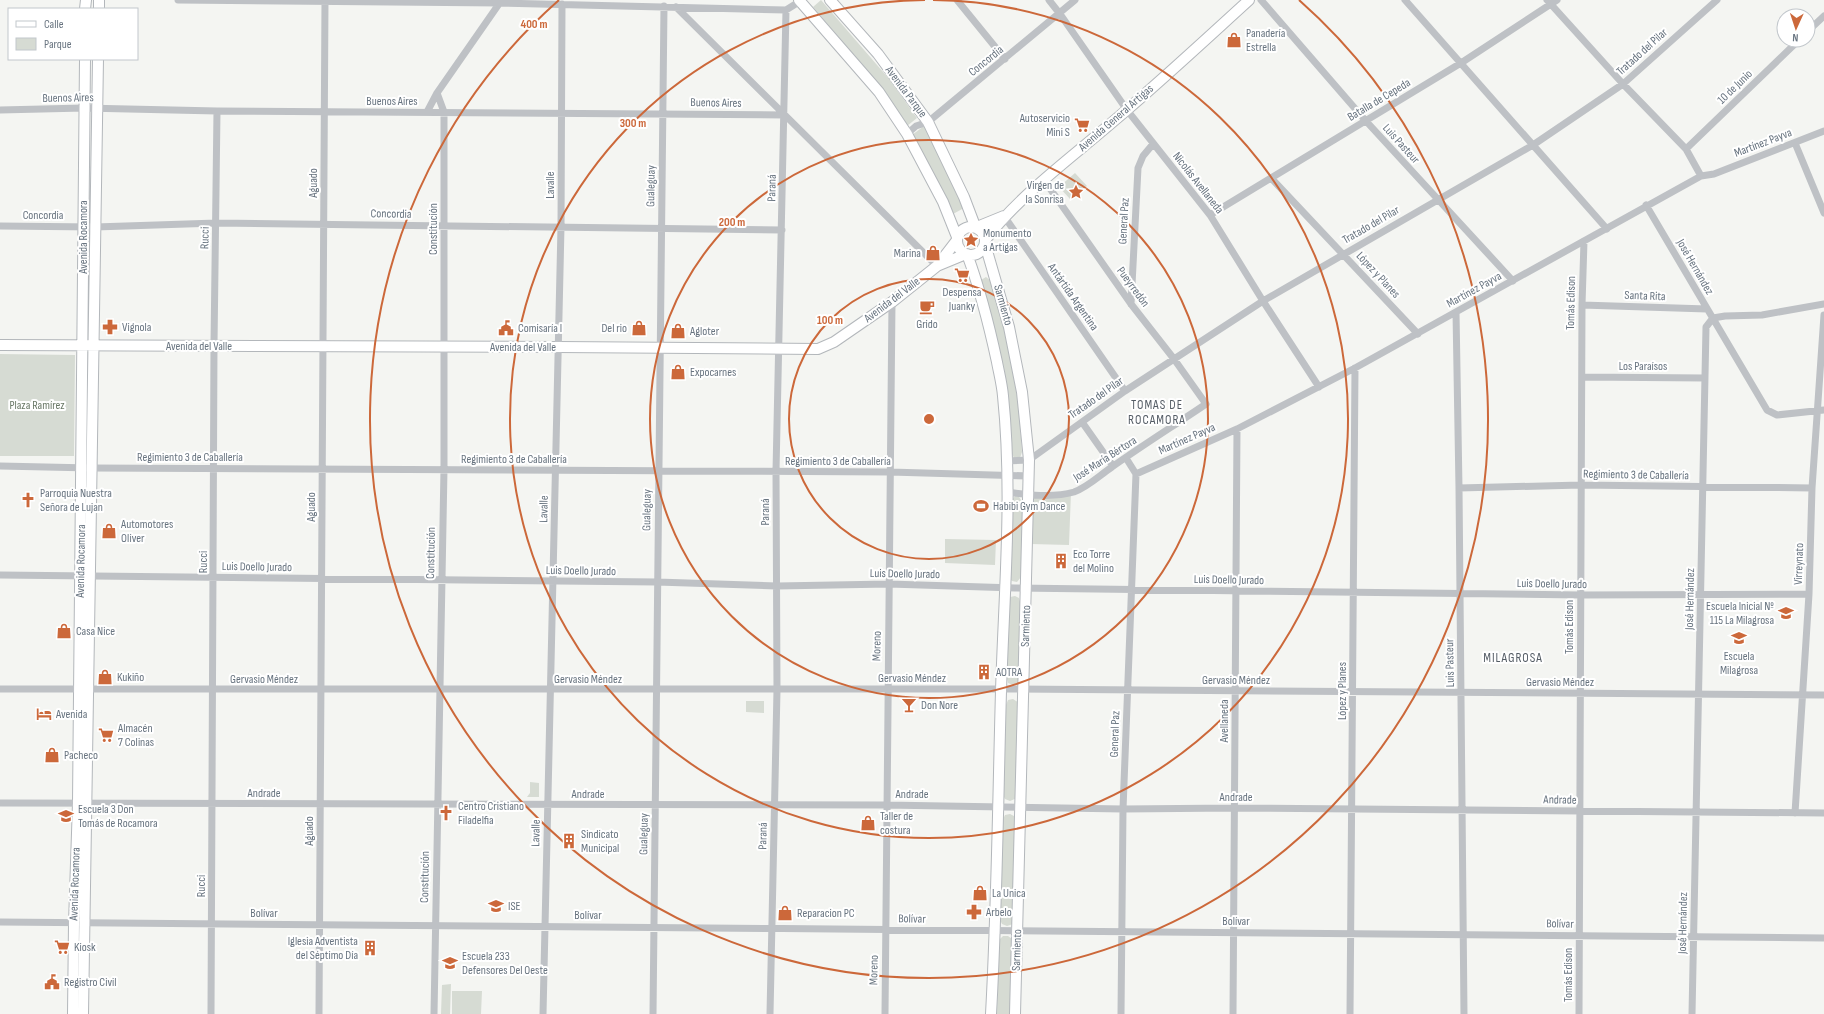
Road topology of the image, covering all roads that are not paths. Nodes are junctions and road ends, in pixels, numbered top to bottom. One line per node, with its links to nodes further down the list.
1 (178, 0): 11 (street)
2 (800, 0): 17 (street); 42 (main road, Avenida Parque)
3 (830, 0): 40 (main road, Avenida Parque)
4 (957, 0): 22 (street)
5 (1049, 0): 18 (street, Nicolás Avellaneda)
6 (1075, 0): 18 (street, Concordia)
7 (1249, 0): 31 (main road, Avenida General Artigas)
8 (1261, 0): 39 (street, Luis Pasteur)
9 (1405, 0): 25 (street)
10 (1717, 0): 26 (street, Tratado del Pilar)
11 (325, 1): 12 (street); 33 (street, Aguado)
12 (501, 1): 14 (street); 27 (street)
13 (1552, 2): 25 (street, Batalla de Cepeda); 26 (street)
14 (562, 4): 15 (street); 36 (street, Lavalle)
15 (664, 6): 16 (street); 37 (street, Gualeguay)
16 (676, 7): 17 (street); 38 (street)
17 (786, 10): 38 (street, Paraná)
18 (1060, 14): 22 (street, Concordia); 31 (street, Nicolás Avellaneda)
19 (1824, 16): 20 (street)
20 (1816, 24)
21 (1791, 48): 46 (street, 10 de Junio)
22 (1005, 59): 40 (street, Concordia)
23 (85, 60): 28 (main road, Avenida Rocamora)
24 (98, 60): 29 (main road, Avenida Rocamora)
25 (1461, 63): 39 (street, Batalla de Cepeda); 45 (street)
26 (1623, 84): 45 (street, Tratado del Pilar); 46 (street)
27 (437, 93): 34 (street); 35 (street, Constitución)
28 (84, 108): 29 (street, Buenos Aires); 30 (street, Buenos Aires); 59 (main road, Avenida Rocamora)
29 (97, 108): 32 (street, Buenos Aires); 60 (main road, Avenida Rocamora)
30 (0, 110)
31 (1127, 110): 44 (street, Nicolás Avellaneda); 49 (main road, Avenida General Artigas)
32 (218, 111): 33 (street, Buenos Aires); 55 (street, Rucci)
33 (324, 111): 34 (street, Buenos Aires); 56 (street, Aguado)
34 (427, 112): 35 (street, Buenos Aires)
35 (444, 112): 36 (street, Buenos Aires); 58 (street, Constitución)
36 (561, 113): 37 (street, Buenos Aires); 61 (street, Lavalle)
37 (662, 113): 38 (street, Buenos Aires); 63 (street, Gualeguay)
38 (784, 114): 65 (street, Paraná); 71 (street)
39 (1365, 120): 48 (street, Batalla de Cepeda); 50 (street, Luis Pasteur)
40 (928, 122): 42 (street, Concordia); 62 (main road, Avenida Parque)
41 (1824, 131): 43 (street, Martínez Payva)
42 (907, 134): 66 (main road, Avenida Parque)
43 (1795, 143): 47 (street, Martínez Payva); 52 (street)
44 (1153, 144): 53 (street, Nicolás Avellaneda); 75 (street, General Paz)
45 (1533, 145): 50 (street, Tratado del Pilar); 64 (street)
46 (1686, 149): 47 (street)
47 (1701, 176): 51 (street, Martínez Payva)
48 (1272, 179): 53 (street, Batalla de Cepeda); 70 (street, López y Planes)
49 (1044, 180): 54 (main road, Avenida General Artigas); 75 (street, Pueyrredón)
50 (1437, 200): 70 (street, Tratado del Pilar); 72 (street, Luis Pasteur)
51 (1646, 205): 64 (street, Martínez Payva); 78 (street, José Hernández)
52 (1824, 213)
53 (1210, 215): 73 (street, Nicolás Avellaneda)
54 (1004, 216): 62 (main road); 68 (main road, Avenida General Artigas); 97 (street, Antártida Argentina)
55 (217, 223): 56 (street, Concordia); 60 (street, Concordia); 84 (street, Rucci)
56 (323, 224): 58 (street, Concordia); 87 (street, Aguado)
57 (0, 226): 59 (street, Concordia)
58 (444, 226): 61 (street, Concordia); 88 (street, Constitución)
59 (83, 227): 60 (street, Concordia); 85 (main road, Avenida Rocamora)
60 (95, 227): 86 (main road, Avenida Rocamora)
61 (561, 227): 63 (street, Concordia); 89 (street, Lavalle)
62 (976, 227): 66 (main road); 68 (main road)
63 (661, 228): 65 (street, Concordia); 90 (street, Gualeguay)
64 (1607, 228): 67 (street, Martínez Payva)
65 (782, 230): 91 (street, Paraná)
66 (957, 238): 69 (main road); 71 (main road)
67 (1584, 241): 72 (street, Martínez Payva); 77 (street, Tomás Edison)
68 (986, 242): 69 (main road); 103 (main road, Sarmiento)
69 (966, 254): 71 (main road); 104 (main road, Sarmiento)
70 (1342, 254): 73 (street, Tratado del Pilar); 82 (street, López y Planes)
71 (937, 266): 74 (main road, Avenida del Valle)
72 (1513, 281): 79 (street, Martínez Payva)
73 (1263, 301): 92 (street, Tratado del Pilar); 96 (street, Nicolás Avellaneda)
74 (892, 302): 91 (main road, Avenida del Valle); 114 (street, Moreno)
75 (1131, 304): 92 (street, Pueyrredón)
76 (1824, 304): 81 (street)
77 (1582, 305): 78 (street, Santa Rita); 94 (street, Tomás Edison)
78 (1707, 310): 81 (street, José Hernández)
79 (1456, 312): 82 (street, Martínez Payva); 120 (street, Luis Pasteur)
80 (1824, 315): 99 (street, Virreynato)
81 (1713, 318): 95 (street, José Hernández); 99 (street)
82 (1418, 334): 93 (street, Martínez Payva)
83 (0, 345): 85 (main road, Avenida del Valle)
84 (214, 345): 86 (main road, Avenida del Valle); 87 (main road, Avenida del Valle); 108 (street, Rucci)
85 (83, 346): 86 (main road, Avenida del Valle); 107 (main road, Avenida Rocamora)
86 (94, 346): 107 (main road, Avenida Rocamora)
87 (323, 346): 88 (main road, Avenida del Valle); 109 (street, Aguado)
88 (443, 346): 89 (main road, Avenida del Valle); 110 (street, Constitución)
89 (558, 346): 90 (main road, Avenida del Valle); 111 (street, Lavalle)
90 (660, 348): 91 (main road, Avenida del Valle); 112 (street, Gualeguay)
91 (778, 349): 113 (street, Paraná)
92 (1174, 359): 97 (street, Tratado del Pilar); 98 (street, Pueyrredón)
93 (1355, 368): 96 (street, Martínez Payva); 137 (street, López y Planes)
94 (1582, 377): 95 (street, Los Paraísos); 118 (street, Tomás Edison)
95 (1705, 378): 119 (street, José Hernández)
96 (1319, 387): 101 (street, Martínez Payva)
97 (1125, 391): 100 (street, Tratado del Pilar)
98 (1206, 404): 102 (street, José María Bértora)
99 (1821, 410): 121 (street, Virreynato)
100 (1082, 422): 103 (street, Tratado del Pilar); 106 (street)
101 (1237, 429): 115 (street, Martínez Payva); 136 (street, Avellaneda)
102 (1126, 458): 106 (street, José María Bértora); 115 (street)
103 (1029, 460): 104 (street); 117 (main road, Sarmiento)
104 (1006, 461): 116 (main road, Sarmiento)
105 (0, 466): 107 (street, Regimiento 3 de Caballería)
106 (1113, 466): 123 (street, José María Bértora)
107 (87, 467): 108 (street, Regimiento 3 de Caballería); 125 (main road, Avenida Rocamora)
108 (215, 468): 109 (street, Regimiento 3 de Caballería); 126 (street, Rucci)
109 (322, 469): 110 (street, Regimiento 3 de Caballería); 127 (street, Aguado)
110 (444, 469): 111 (street, Regimiento 3 de Caballería); 128 (street, Constitución)
111 (555, 470): 112 (street, Regimiento 3 de Caballería); 129 (street, Lavalle)
112 (659, 471): 113 (street, Regimiento 3 de Caballería); 130 (street, Gualeguay)
113 (776, 471): 114 (street, Regimiento 3 de Caballería); 132 (street, Paraná)
114 (890, 472): 116 (street, Regimiento 3 de Caballería); 131 (street, Moreno)
115 (1136, 474): 135 (street, General Paz)
116 (1007, 475): 117 (street, Regimiento 3 de Caballería); 122 (main road, Sarmiento)
117 (1029, 476): 123 (main road, Sarmiento)
118 (1581, 485): 119 (street, Regimiento 3 de Caballería); 120 (street, Regimiento 3 de Caballería); 140 (street, Tomás Edison)
119 (1703, 486): 121 (street, Regimiento 3 de Caballería); 141 (street, José Hernández)
120 (1459, 488): 138 (street, Luis Pasteur)
121 (1812, 488): 139 (street, Virreynato)
122 (1007, 492): 123 (street, José María Bértora); 133 (main road, Sarmiento)
123 (1029, 495): 134 (main road, Sarmiento)
124 (0, 575): 125 (street, Luis Doello Jurado)
125 (85, 576): 126 (street, Luis Doello Jurado); 145 (main road, Avenida Rocamora)
126 (214, 577): 127 (street, Luis Doello Jurado); 146 (street, Rucci)
127 (321, 578): 128 (street, Luis Doello Jurado); 147 (street, Aguado)
128 (442, 580): 129 (street, Luis Doello Jurado); 148 (street, Constitución)
129 (553, 581): 130 (street, Luis Doello Jurado); 149 (street, Lavalle)
130 (658, 582): 132 (street, Luis Doello Jurado); 150 (street, Gualeguay)
131 (889, 584): 132 (street, Luis Doello Jurado); 133 (street, Luis Doello Jurado); 143 (street, Moreno)
132 (777, 586): 151 (street, Paraná)
133 (1005, 587): 134 (street, Luis Doello Jurado); 144 (main road, Sarmiento)
134 (1027, 588): 135 (street, Luis Doello Jurado); 152 (main road, Sarmiento)
135 (1130, 590): 136 (street, Luis Doello Jurado); 153 (street, General Paz)
136 (1236, 591): 137 (street, Luis Doello Jurado); 154 (street, Avellaneda)
137 (1354, 592): 138 (street, Luis Doello Jurado); 155 (street, López y Planes)
138 (1460, 594): 140 (street, Luis Doello Jurado); 156 (street, Luis Pasteur)
139 (1809, 594): 141 (street, Luis Doello Jurado); 159 (street, Virreynato)
140 (1580, 595): 141 (street, Luis Doello Jurado); 157 (street, Tomás Edison)
141 (1701, 595): 158 (street, José Hernández)
142 (0, 689): 145 (street, Gervasio Méndez)
143 (888, 689): 144 (street, Gervasio Méndez); 151 (street, Gervasio Méndez); 169 (street, Moreno)
144 (1001, 689): 152 (street, Gervasio Méndez); 170 (main road, Sarmiento)
145 (83, 690): 146 (street, Gervasio Méndez); 162 (main road, Avenida Rocamora)
146 (213, 690): 147 (street, Gervasio Méndez); 163 (street, Rucci)
147 (321, 690): 148 (street, Gervasio Méndez); 164 (street, Aguado)
148 (440, 690): 149 (street, Gervasio Méndez); 165 (street, Constitución)
149 (550, 690): 150 (street, Gervasio Méndez); 166 (street, Lavalle)
150 (656, 690): 151 (street, Gervasio Méndez); 168 (street, Gualeguay)
151 (777, 690): 167 (street, Paraná)
152 (1024, 690): 153 (street, Gervasio Méndez); 171 (main road, Sarmiento)
153 (1127, 690): 154 (street, Gervasio Méndez); 173 (street, General Paz)
154 (1235, 691): 155 (street, Gervasio Méndez); 172 (street, Avellaneda)
155 (1353, 692): 156 (street, Gervasio Méndez); 174 (street, López y Planes)
156 (1461, 693): 157 (street, Gervasio Méndez); 175 (street, Luis Pasteur)
157 (1580, 693): 158 (street, Gervasio Méndez); 176 (street, Tomás Edison)
158 (1699, 694): 159 (street, Gervasio Méndez); 177 (street, José Hernández)
159 (1801, 695): 160 (street, Gervasio Méndez); 178 (street, Virreynato)
160 (1824, 695)
161 (0, 803): 162 (street, Andrade)
162 (82, 803): 163 (street, Andrade); 181 (main road, Avenida Rocamora)
163 (213, 804): 164 (street, Andrade); 182 (street, Rucci)
164 (320, 804): 165 (street, Andrade); 183 (street, Aguado)
165 (437, 804): 166 (street, Andrade); 184 (street, Constitución)
166 (548, 804): 168 (street, Andrade); 185 (street, Lavalle)
167 (774, 804): 168 (street, Andrade); 169 (street, Andrade); 187 (street, Paraná)
168 (655, 805): 186 (street, Gualeguay)
169 (886, 805): 170 (street, Andrade); 188 (street, Moreno)
170 (998, 806): 171 (street, Andrade); 189 (main road, Sarmiento)
171 (1021, 806): 173 (street, Andrade); 190 (main road, Sarmiento)
172 (1234, 808): 173 (street, Andrade); 174 (street, Andrade); 192 (street, Avellaneda)
173 (1124, 809): 191 (street, General Paz)
174 (1352, 809): 175 (street, Andrade); 193 (street, López y Planes)
175 (1462, 810): 176 (street, Andrade); 194 (street, Luis Pasteur)
176 (1580, 811): 177 (street, Andrade); 195 (street, Tomás Edison)
177 (1696, 812): 178 (street, Andrade); 196 (street, José Hernández)
178 (1794, 813): 179 (street, Andrade)
179 (1824, 813)
180 (0, 922): 181 (street, Bolívar)
181 (79, 923): 182 (street, Bolívar); 198 (main road, Avenida Rocamora); 199 (main road, Avenida Rocamora)
182 (212, 924): 183 (street, Bolívar); 200 (street, Rucci)
183 (319, 924): 184 (street, Bolívar); 201 (street, Aguado)
184 (435, 925): 185 (street, Bolívar); 202 (street, Constitución)
185 (545, 926): 186 (street, Bolívar); 203 (street, Lavalle)
186 (654, 927): 187 (street, Bolívar); 204 (street, Gualeguay)
187 (772, 928): 188 (street, Bolívar); 205 (street, Paraná)
188 (886, 929): 189 (street, Bolívar); 206 (street, Moreno)
189 (995, 931): 190 (street, Bolívar); 207 (main road, Sarmiento)
190 (1018, 931): 191 (street, Bolívar); 208 (main road, Sarmiento)
191 (1122, 931): 192 (street, Bolívar); 209 (street, General Paz)
192 (1233, 931): 193 (street, Bolívar); 210 (street, Avellaneda)
193 (1351, 933): 194 (street, Bolívar); 211 (street, López y Planes)
194 (1463, 934): 195 (street, Bolívar); 212 (street, Luis Pasteur)
195 (1579, 935): 196 (street, Bolívar); 213 (street, Tomás Edison)
196 (1693, 937): 197 (street, Bolívar); 214 (street, José Hernández)
197 (1824, 938)
198 (73, 1014)
199 (83, 1014)
200 (211, 1014)
201 (319, 1014)
202 (434, 1014)
203 (543, 1014)
204 (653, 1014)
205 (770, 1014)
206 (885, 1014)
207 (991, 1014)
208 (1015, 1014)
209 (1121, 1014)
210 (1233, 1014)
211 (1350, 1014)
212 (1464, 1014)
213 (1579, 1014)
214 (1692, 1014)

